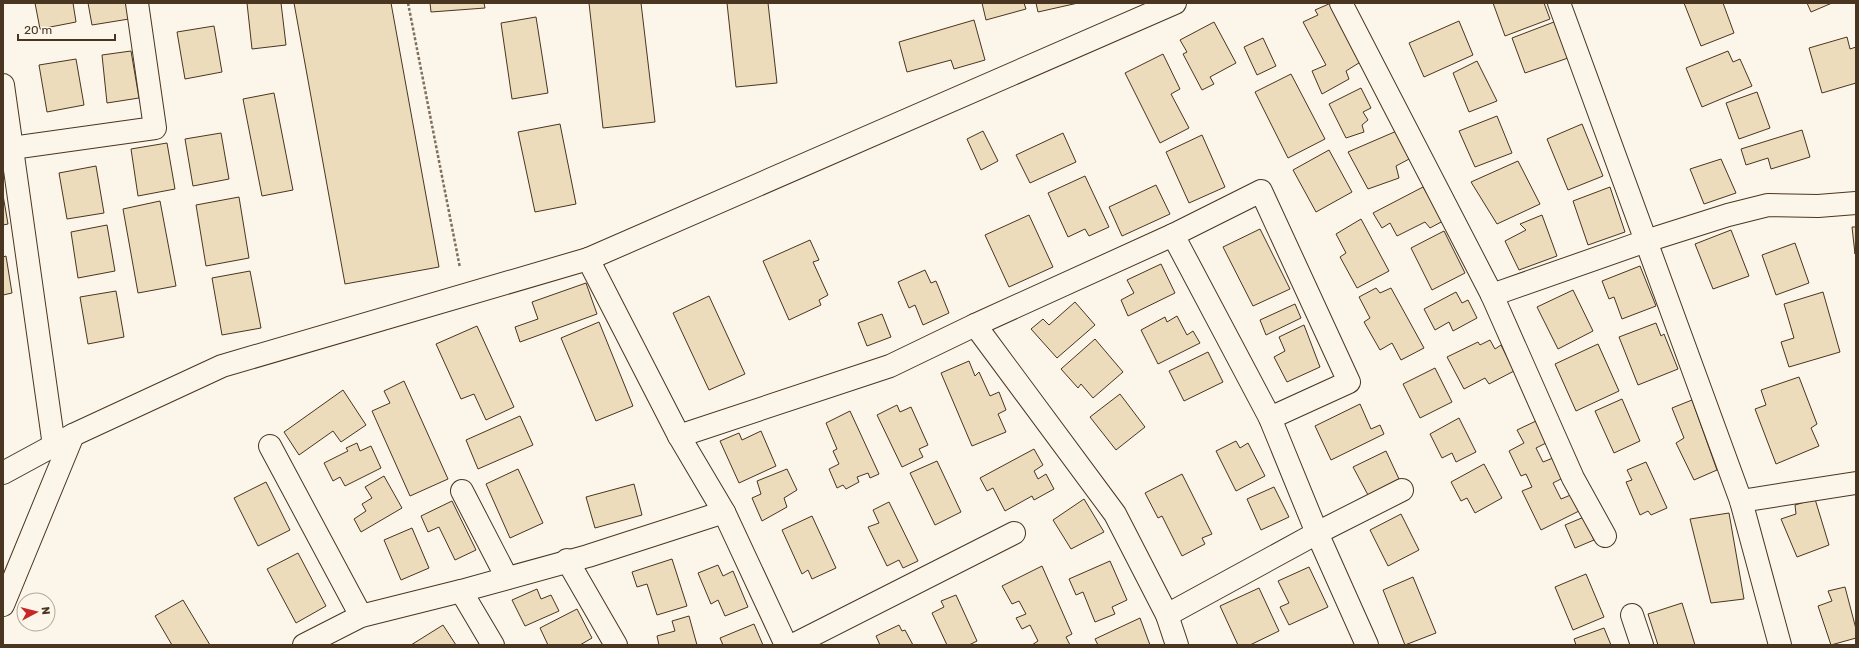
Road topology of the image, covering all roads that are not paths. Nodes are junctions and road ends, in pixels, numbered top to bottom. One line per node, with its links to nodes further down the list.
1 (137, 3): 6 (street)
2 (1175, 3): 10 (street)
3 (1341, 3): 11 (street)
4 (1559, 3): 9 (street)
5 (3, 85): 6 (street)
6 (12, 148): 16 (street)
7 (1856, 202): 9 (street)
8 (1173, 235): 12 (street); 13 (street); 13 (street)
9 (1646, 241): 11 (street); 22 (street)
10 (588, 259): 14 (street); 15 (street)
11 (1492, 295): 26 (street)
12 (975, 325): 15 (street); 31 (street)
13 (1270, 418): 25 (street)
14 (73, 435): 16 (street); 30 (street)
15 (680, 436): 23 (street)
16 (54, 446): 18 (street)
17 (270, 446): 33 (street)
18 (3, 473)
19 (1856, 483): 22 (street)
20 (1402, 490): 25 (street)
21 (462, 491): 28 (street)
22 (1741, 501): 42 (street)
23 (724, 512): 27 (street); 37 (street)
24 (1014, 533): 38 (street)
25 (1317, 533): 31 (street); 40 (street)
26 (1604, 536)
27 (567, 560): 28 (street); 36 (street)
28 (507, 578): 29 (street)
29 (461, 591): 33 (street); 35 (street)
30 (3, 605)
31 (1167, 615): 39 (street)
32 (1632, 615): 41 (street)
33 (360, 616): 34 (street)
34 (304, 645)
35 (493, 645)
36 (616, 645)
37 (786, 645)
38 (793, 645)
39 (1177, 645)
40 (1367, 645)
41 (1642, 645)
42 (1780, 645)

